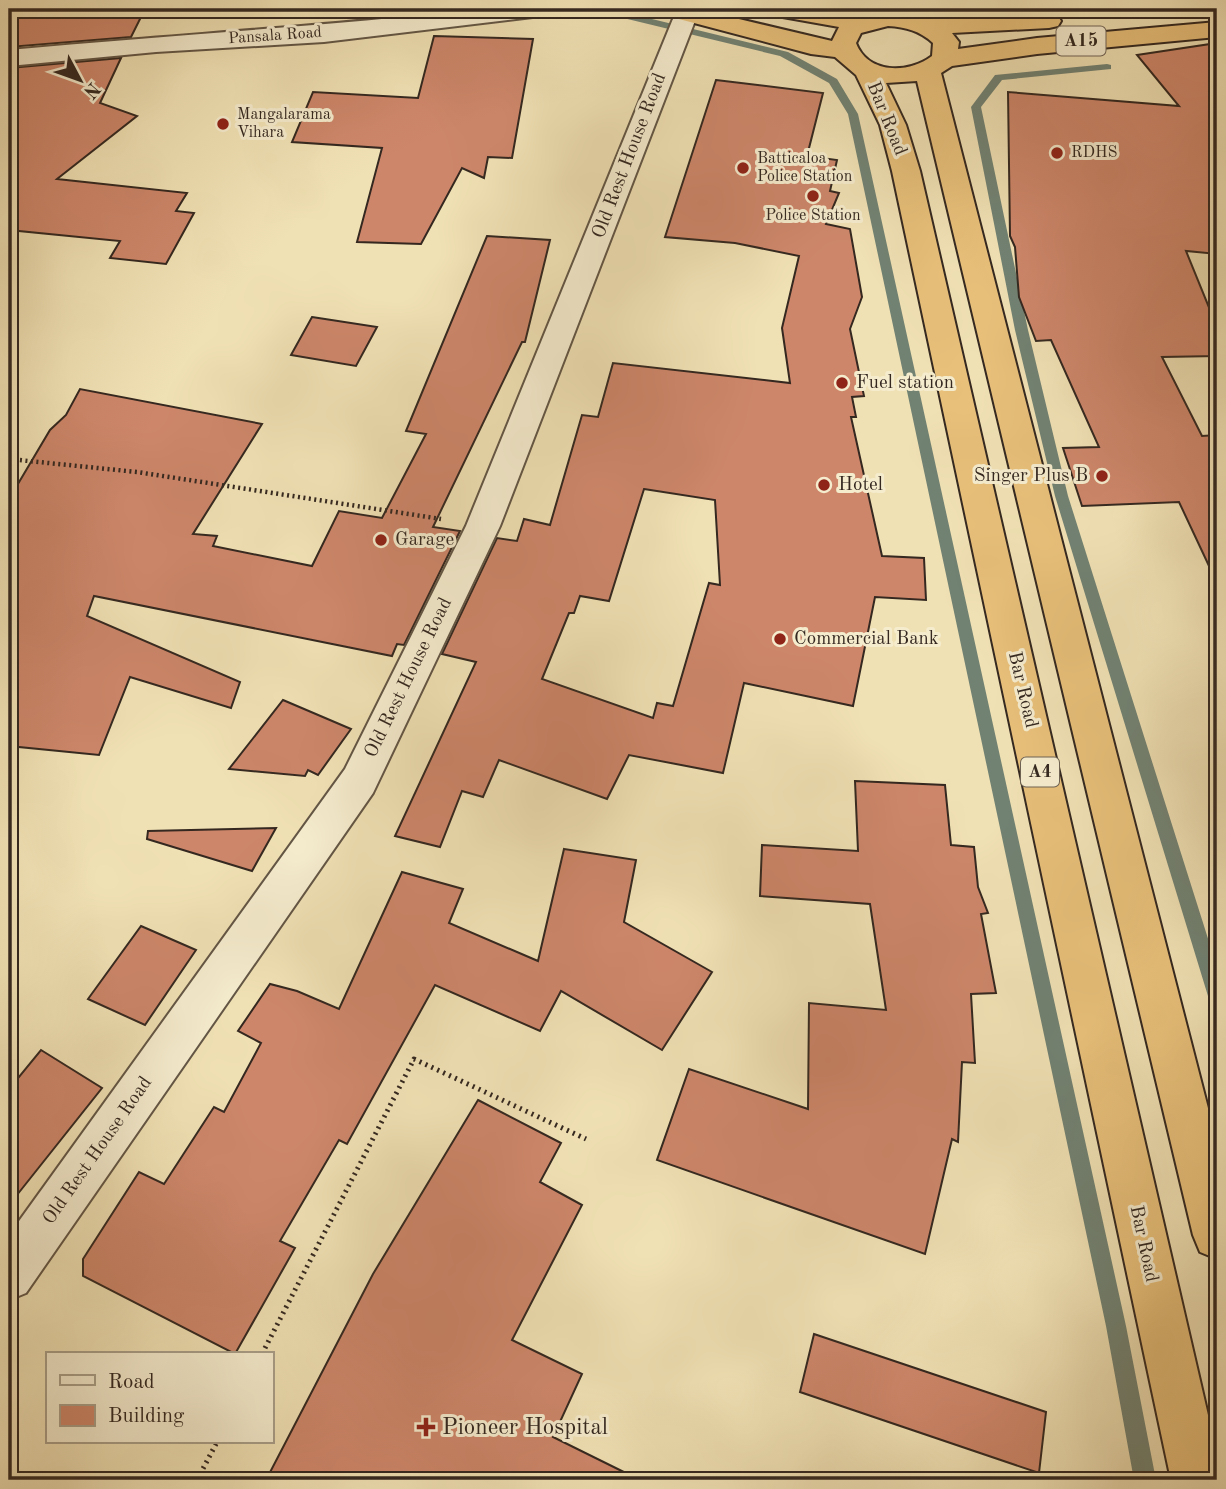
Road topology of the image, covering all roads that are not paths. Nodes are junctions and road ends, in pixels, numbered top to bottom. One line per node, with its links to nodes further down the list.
1 (541, 9): 8 (street, Pansala Road)
2 (777, 9): 5 (highway)
3 (1195, 9): 6 (highway, A15)
4 (678, 11): 9 (highway); 12 (street, Old Rest House Road)
5 (861, 23): 6 (highway); 9 (highway)
6 (929, 27): 10 (highway)
7 (1217, 29): 10 (highway, A15)
8 (9, 58)
9 (855, 60): 10 (highway); 13 (highway, Bar Road / A4)
10 (937, 65): 11 (highway)
11 (1217, 1235)
12 (9, 1276)
13 (1197, 1480)

